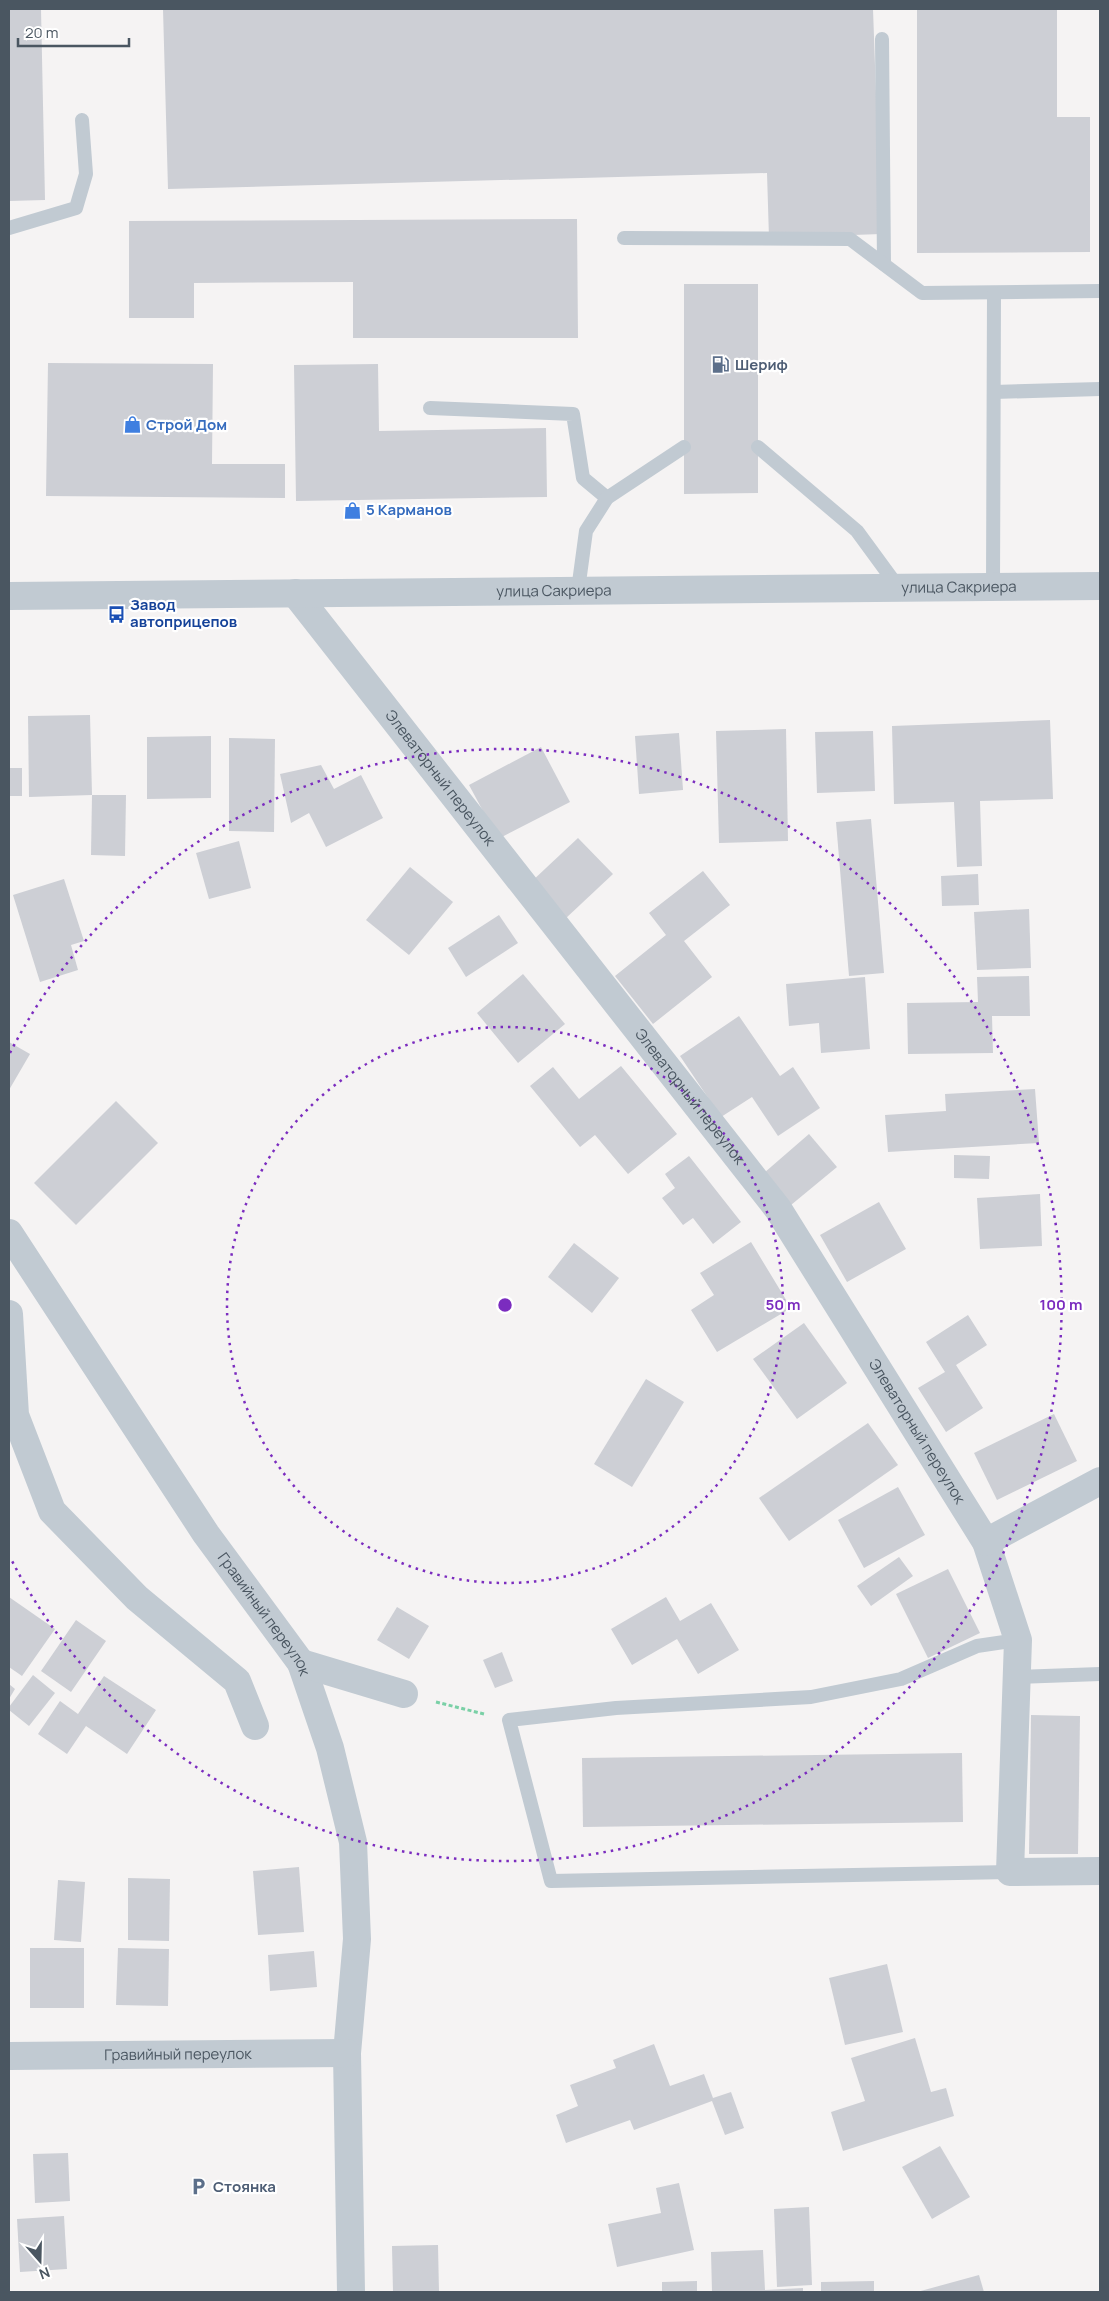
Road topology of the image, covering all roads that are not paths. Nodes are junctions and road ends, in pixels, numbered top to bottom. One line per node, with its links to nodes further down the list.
1 (882, 39): 5 (lane)
2 (82, 120): 3 (lane)
3 (9, 228)
4 (624, 238): 5 (lane)
5 (884, 264): 7 (lane)
6 (1100, 291): 7 (lane)
7 (994, 294): 9 (lane)
8 (1100, 390): 9 (lane)
9 (994, 392): 16 (lane)
10 (430, 408): 13 (lane)
11 (684, 447): 13 (lane)
12 (758, 447): 15 (lane)
13 (607, 498): 17 (lane)
14 (1100, 586): 16 (street, улица Сакриера)
15 (898, 587): 16 (street, улица Сакриера); 17 (street, улица Сакриера)
16 (993, 587)
17 (578, 590): 18 (street, улица Сакриера)
18 (295, 593): 19 (street, улица Сакриера); 23 (street, Элеваторный переулок)
19 (9, 596)
20 (9, 1233): 25 (street, Гравийный переулок)
21 (9, 1314): 29 (street)
22 (1100, 1481): 23 (street)
23 (986, 1542): 24 (street, Элеваторный переулок)
24 (1018, 1640): 27 (street, Элеваторный переулок); 31 (lane)
25 (301, 1663): 28 (street); 32 (street, Гравийный переулок)
26 (1100, 1674): 27 (lane)
27 (1017, 1677): 31 (street, Элеваторный переулок)
28 (404, 1694)
29 (255, 1726)
30 (1100, 1871): 31 (street)
31 (1010, 1872)
32 (347, 2054): 33 (street, Гравийный переулок); 34 (street, Гравийный переулок)
33 (9, 2056)
34 (351, 2292)

